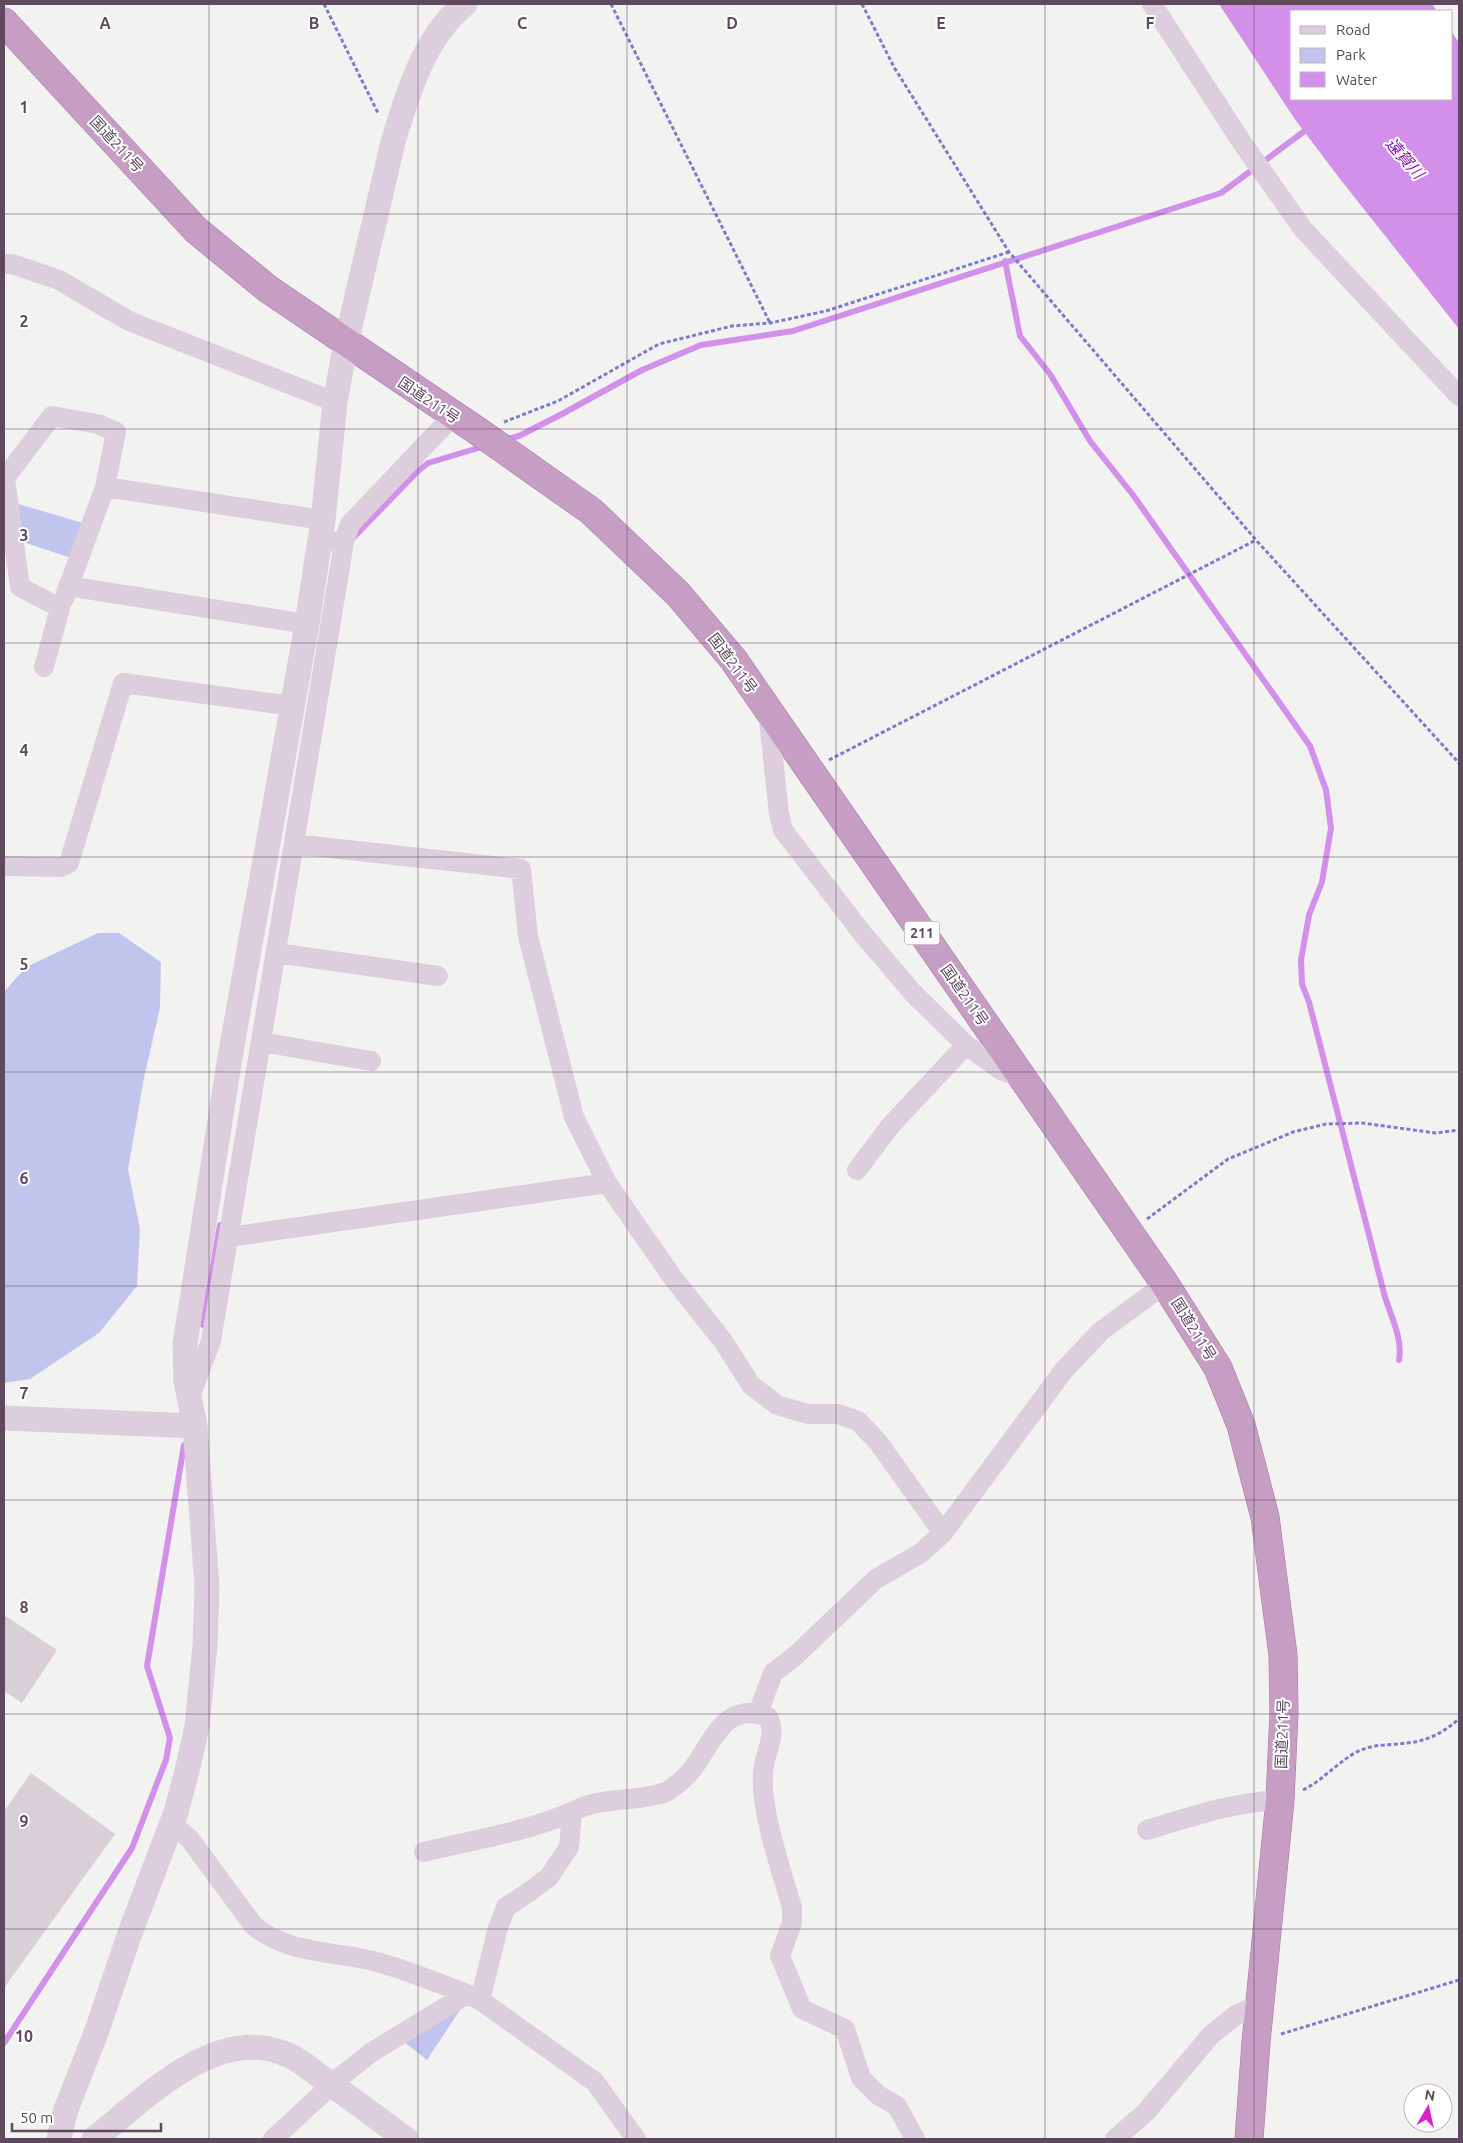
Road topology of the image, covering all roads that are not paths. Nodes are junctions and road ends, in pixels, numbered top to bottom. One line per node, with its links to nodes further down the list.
1 (465, 4): 5 (street)
2 (1152, 4): 6 (street)
3 (4, 22): 5 (highway, 国道211号 / 211)
4 (4, 264): 7 (street)
5 (346, 344): 7 (street); 8 (highway, 国道211号 / 211)
6 (1459, 396)
7 (335, 402): 10 (street)
8 (454, 416): 10 (street); 16 (highway, 国道211号 / 211)
9 (105, 486): 10 (street); 11 (street); 12 (street)
10 (329, 534): 13 (street); 17 (street)
11 (68, 586): 12 (street); 13 (street)
12 (60, 608): 14 (street)
13 (307, 624): 15 (street)
14 (44, 667)
15 (293, 706): 18 (street); 29 (street)
16 (768, 712): 22 (street); 24 (highway, 国道211号 / 211)
17 (294, 844): 19 (street); 26 (street)
18 (4, 866)
19 (276, 953): 20 (street); 21 (street)
20 (438, 976)
21 (261, 1042): 23 (street); 27 (street)
22 (966, 1045): 24 (street); 25 (street)
23 (371, 1061)
24 (1023, 1078): 28 (highway, 国道211号 / 211)
25 (857, 1170)
26 (607, 1183): 27 (street); 32 (street)
27 (228, 1237): 29 (street)
28 (1165, 1284): 32 (street); 34 (highway, 国道211号 / 211)
29 (189, 1399): 31 (street)
30 (4, 1418): 31 (street)
31 (195, 1426): 36 (street)
32 (943, 1533): 33 (street)
33 (758, 1713): 35 (street); 46 (street)
34 (1280, 1800): 37 (street); 40 (highway, 国道211号 / 211)
35 (572, 1812): 38 (street); 39 (street)
36 (171, 1824): 39 (street); 41 (street)
37 (1147, 1830)
38 (424, 1852)
39 (473, 1997): 43 (street); 45 (street)
40 (1261, 2004): 47 (street); 48 (highway, 国道211号 / 211)
41 (59, 2139)
42 (94, 2139): 44 (street)
43 (273, 2139)
44 (406, 2139)
45 (636, 2139)
46 (915, 2139)
47 (1115, 2139)
48 (1249, 2139)

